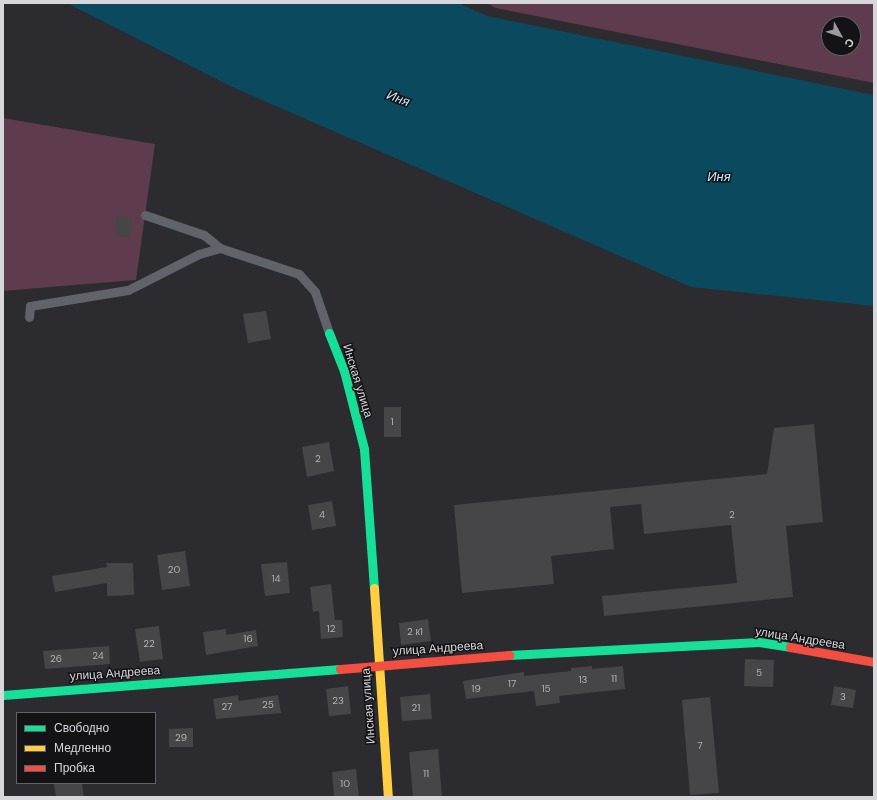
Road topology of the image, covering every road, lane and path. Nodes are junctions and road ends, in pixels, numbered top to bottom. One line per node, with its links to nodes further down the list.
1 (146, 215): 2 (lane)
2 (220, 248): 3 (lane); 4 (lane, Инская улица)
3 (29, 317)
4 (329, 333): 6 (street, Инская улица)
5 (874, 662): 6 (street, улица Андреева)
6 (378, 666): 7 (street, улица Андреева); 8 (street, Инская улица)
7 (3, 695)
8 (388, 797)

